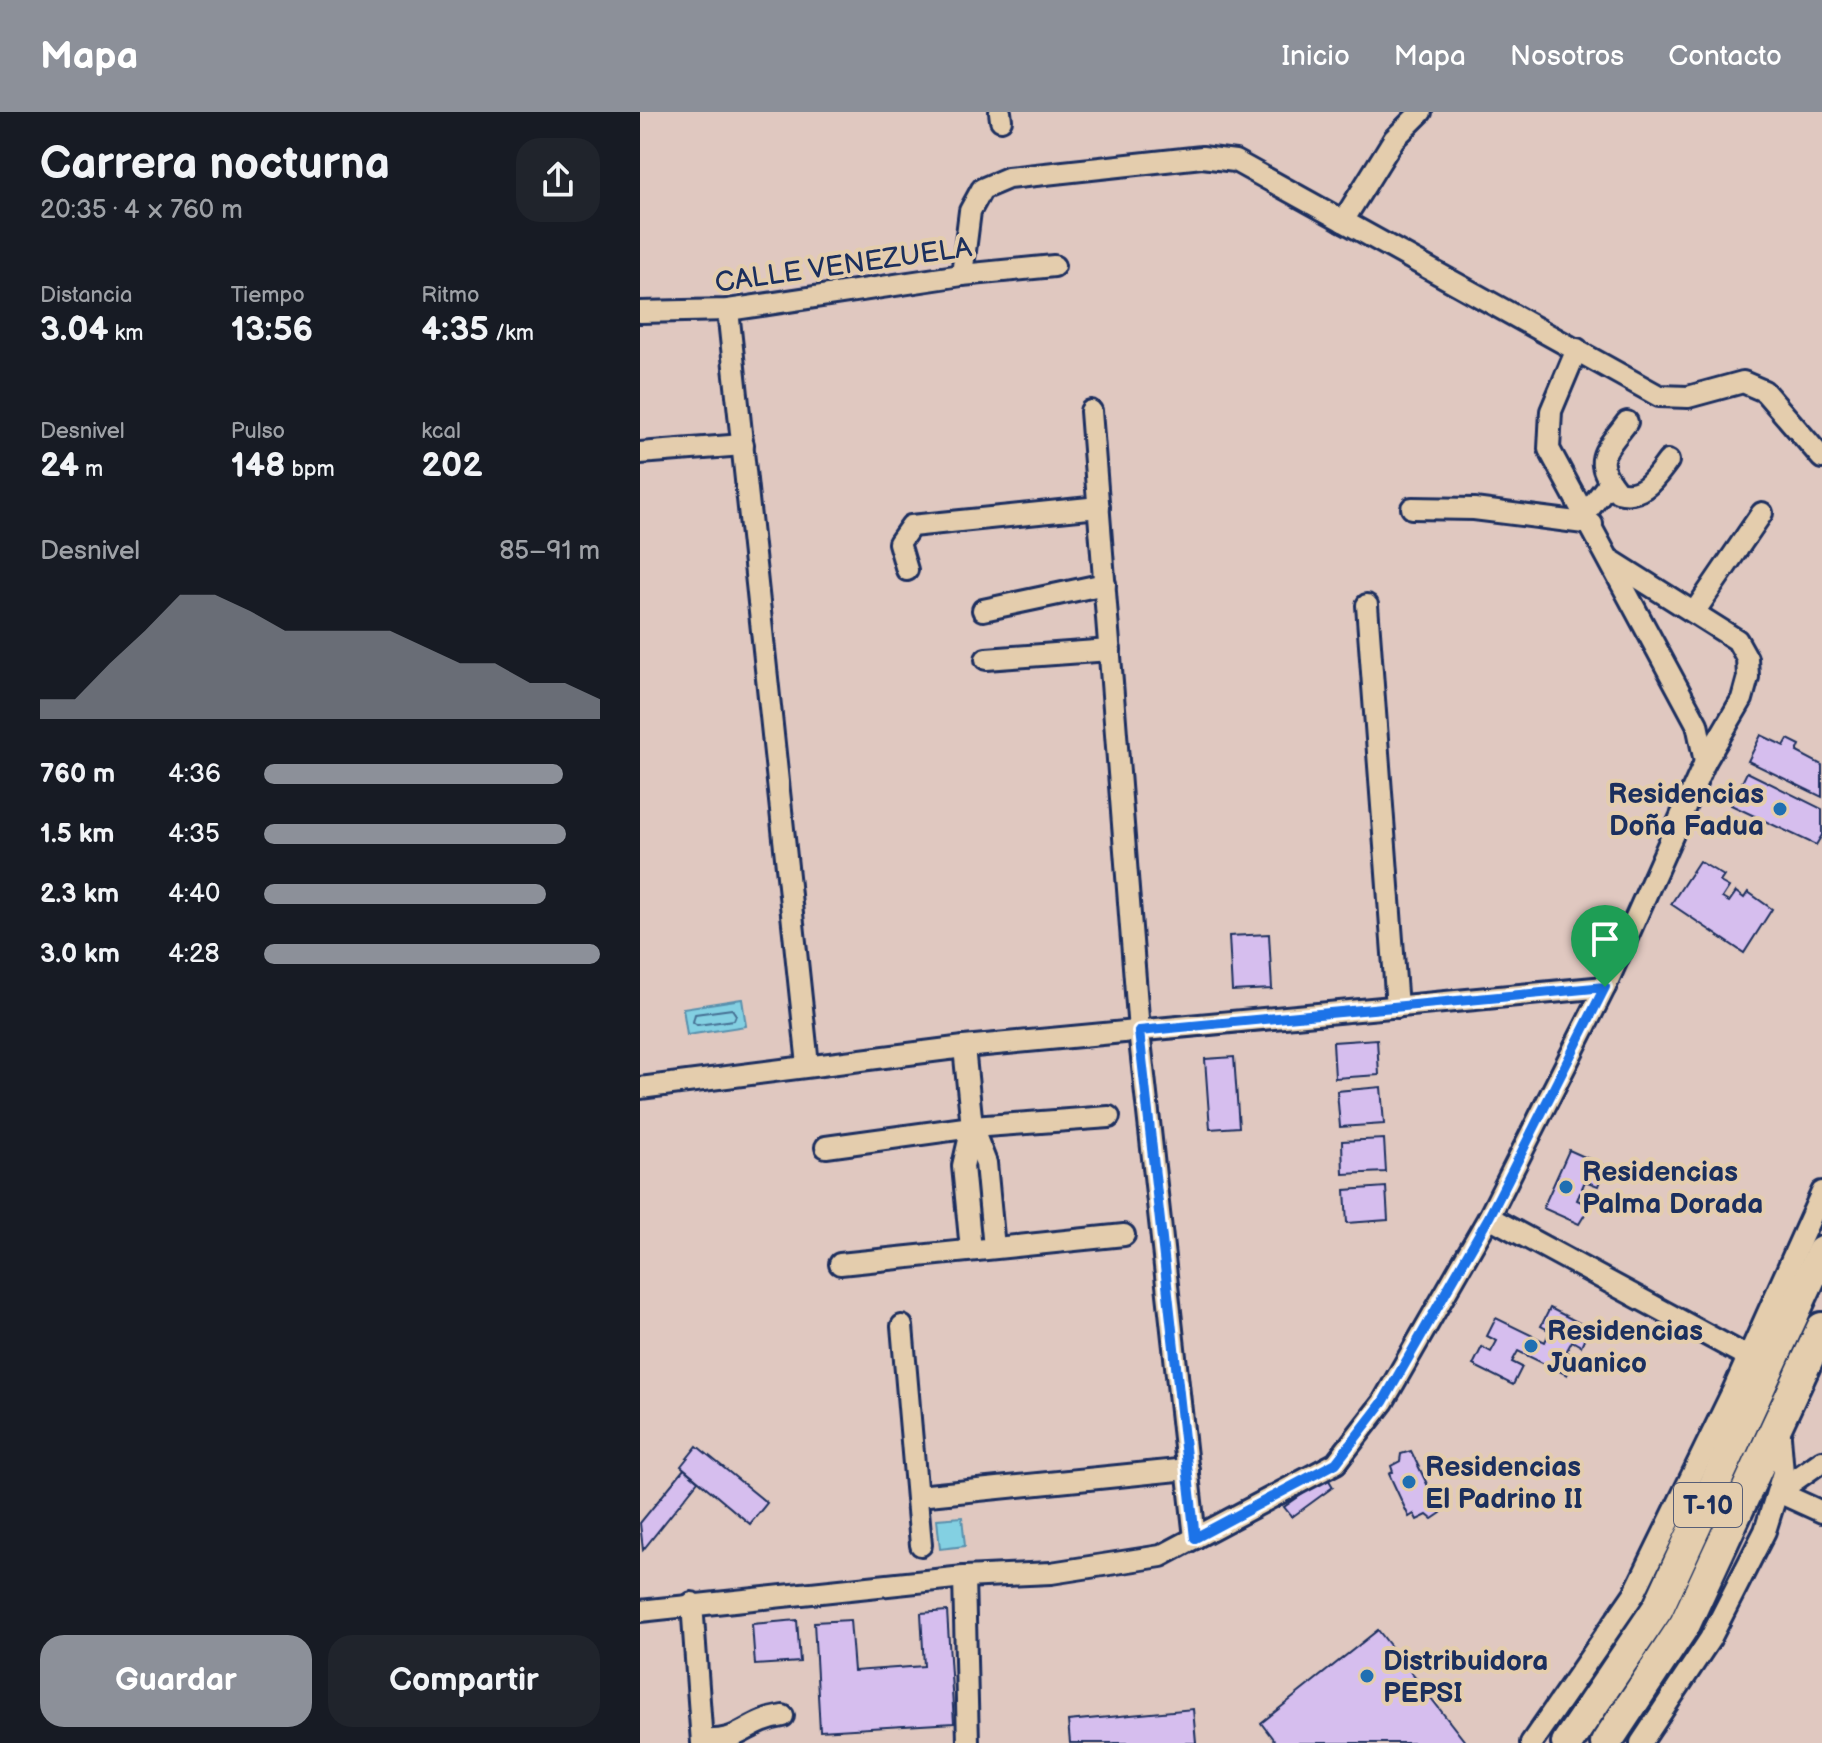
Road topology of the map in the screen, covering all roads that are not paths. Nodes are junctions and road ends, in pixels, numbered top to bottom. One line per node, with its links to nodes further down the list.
1 (1421, 112): 2 (street)
2 (1343, 221): 4 (street); 7 (street)
3 (1054, 266): 4 (street, CALLE VENEZUELA)
4 (962, 275): 5 (street, CALLE VENEZUELA)
5 (728, 310): 6 (street, CALLE VENEZUELA); 10 (street)
6 (640, 312)
7 (1577, 349): 12 (street); 18 (street)
8 (1091, 411): 15 (street)
9 (1627, 422): 14 (street)
10 (743, 445): 11 (street); 32 (street)
11 (640, 453)
12 (1822, 458)
13 (1668, 461): 14 (street)
14 (1610, 482): 18 (street)
15 (1099, 507): 20 (street); 21 (street)
16 (1412, 508): 18 (street)
17 (1762, 513): 24 (street)
18 (1589, 518): 19 (street)
19 (1612, 561): 24 (street); 27 (street)
20 (907, 570)
21 (1105, 584): 23 (street); 25 (street)
22 (1367, 605): 29 (street)
23 (983, 610)
24 (1695, 611): 27 (street)
25 (1110, 650): 26 (street); 30 (street)
26 (986, 659)
27 (1705, 762): 28 (street)
28 (1605, 987): 29 (street); 38 (street)
29 (1397, 1007): 30 (street)
30 (1139, 1031): 31 (street); 49 (street)
31 (964, 1047): 32 (street); 35 (street)
32 (808, 1065): 33 (street)
33 (640, 1088)
34 (1109, 1117): 35 (street)
35 (972, 1127): 36 (street); 40 (street); 41 (street)
36 (826, 1147)
37 (1822, 1192): 46 (street)
38 (1489, 1217): 46 (street); 53 (street)
39 (1124, 1235): 40 (street)
40 (994, 1248): 41 (street)
41 (971, 1250): 43 (street)
42 (1822, 1252): 63 (highway, T-10)
43 (840, 1264)
44 (902, 1326): 51 (street)
45 (1822, 1328): 47 (highway, T-10)
46 (1746, 1356): 62 (street)
47 (1779, 1424): 50 (street); 58 (highway, T-10)
48 (1822, 1461): 50 (street)
49 (1188, 1469): 51 (street); 53 (street)
50 (1778, 1492): 52 (street); 58 (street)
51 (918, 1496): 54 (street)
52 (1822, 1512)
53 (1195, 1538): 55 (street)
54 (921, 1545)
55 (964, 1577): 56 (street); 61 (street)
56 (692, 1603): 57 (street); 60 (street)
57 (640, 1611)
58 (1698, 1632): 64 (highway, T-10); 65 (street)
59 (783, 1716): 60 (street)
60 (702, 1742)
61 (968, 1743)
62 (1531, 1743)
63 (1567, 1743)
64 (1606, 1743)
65 (1641, 1743)

